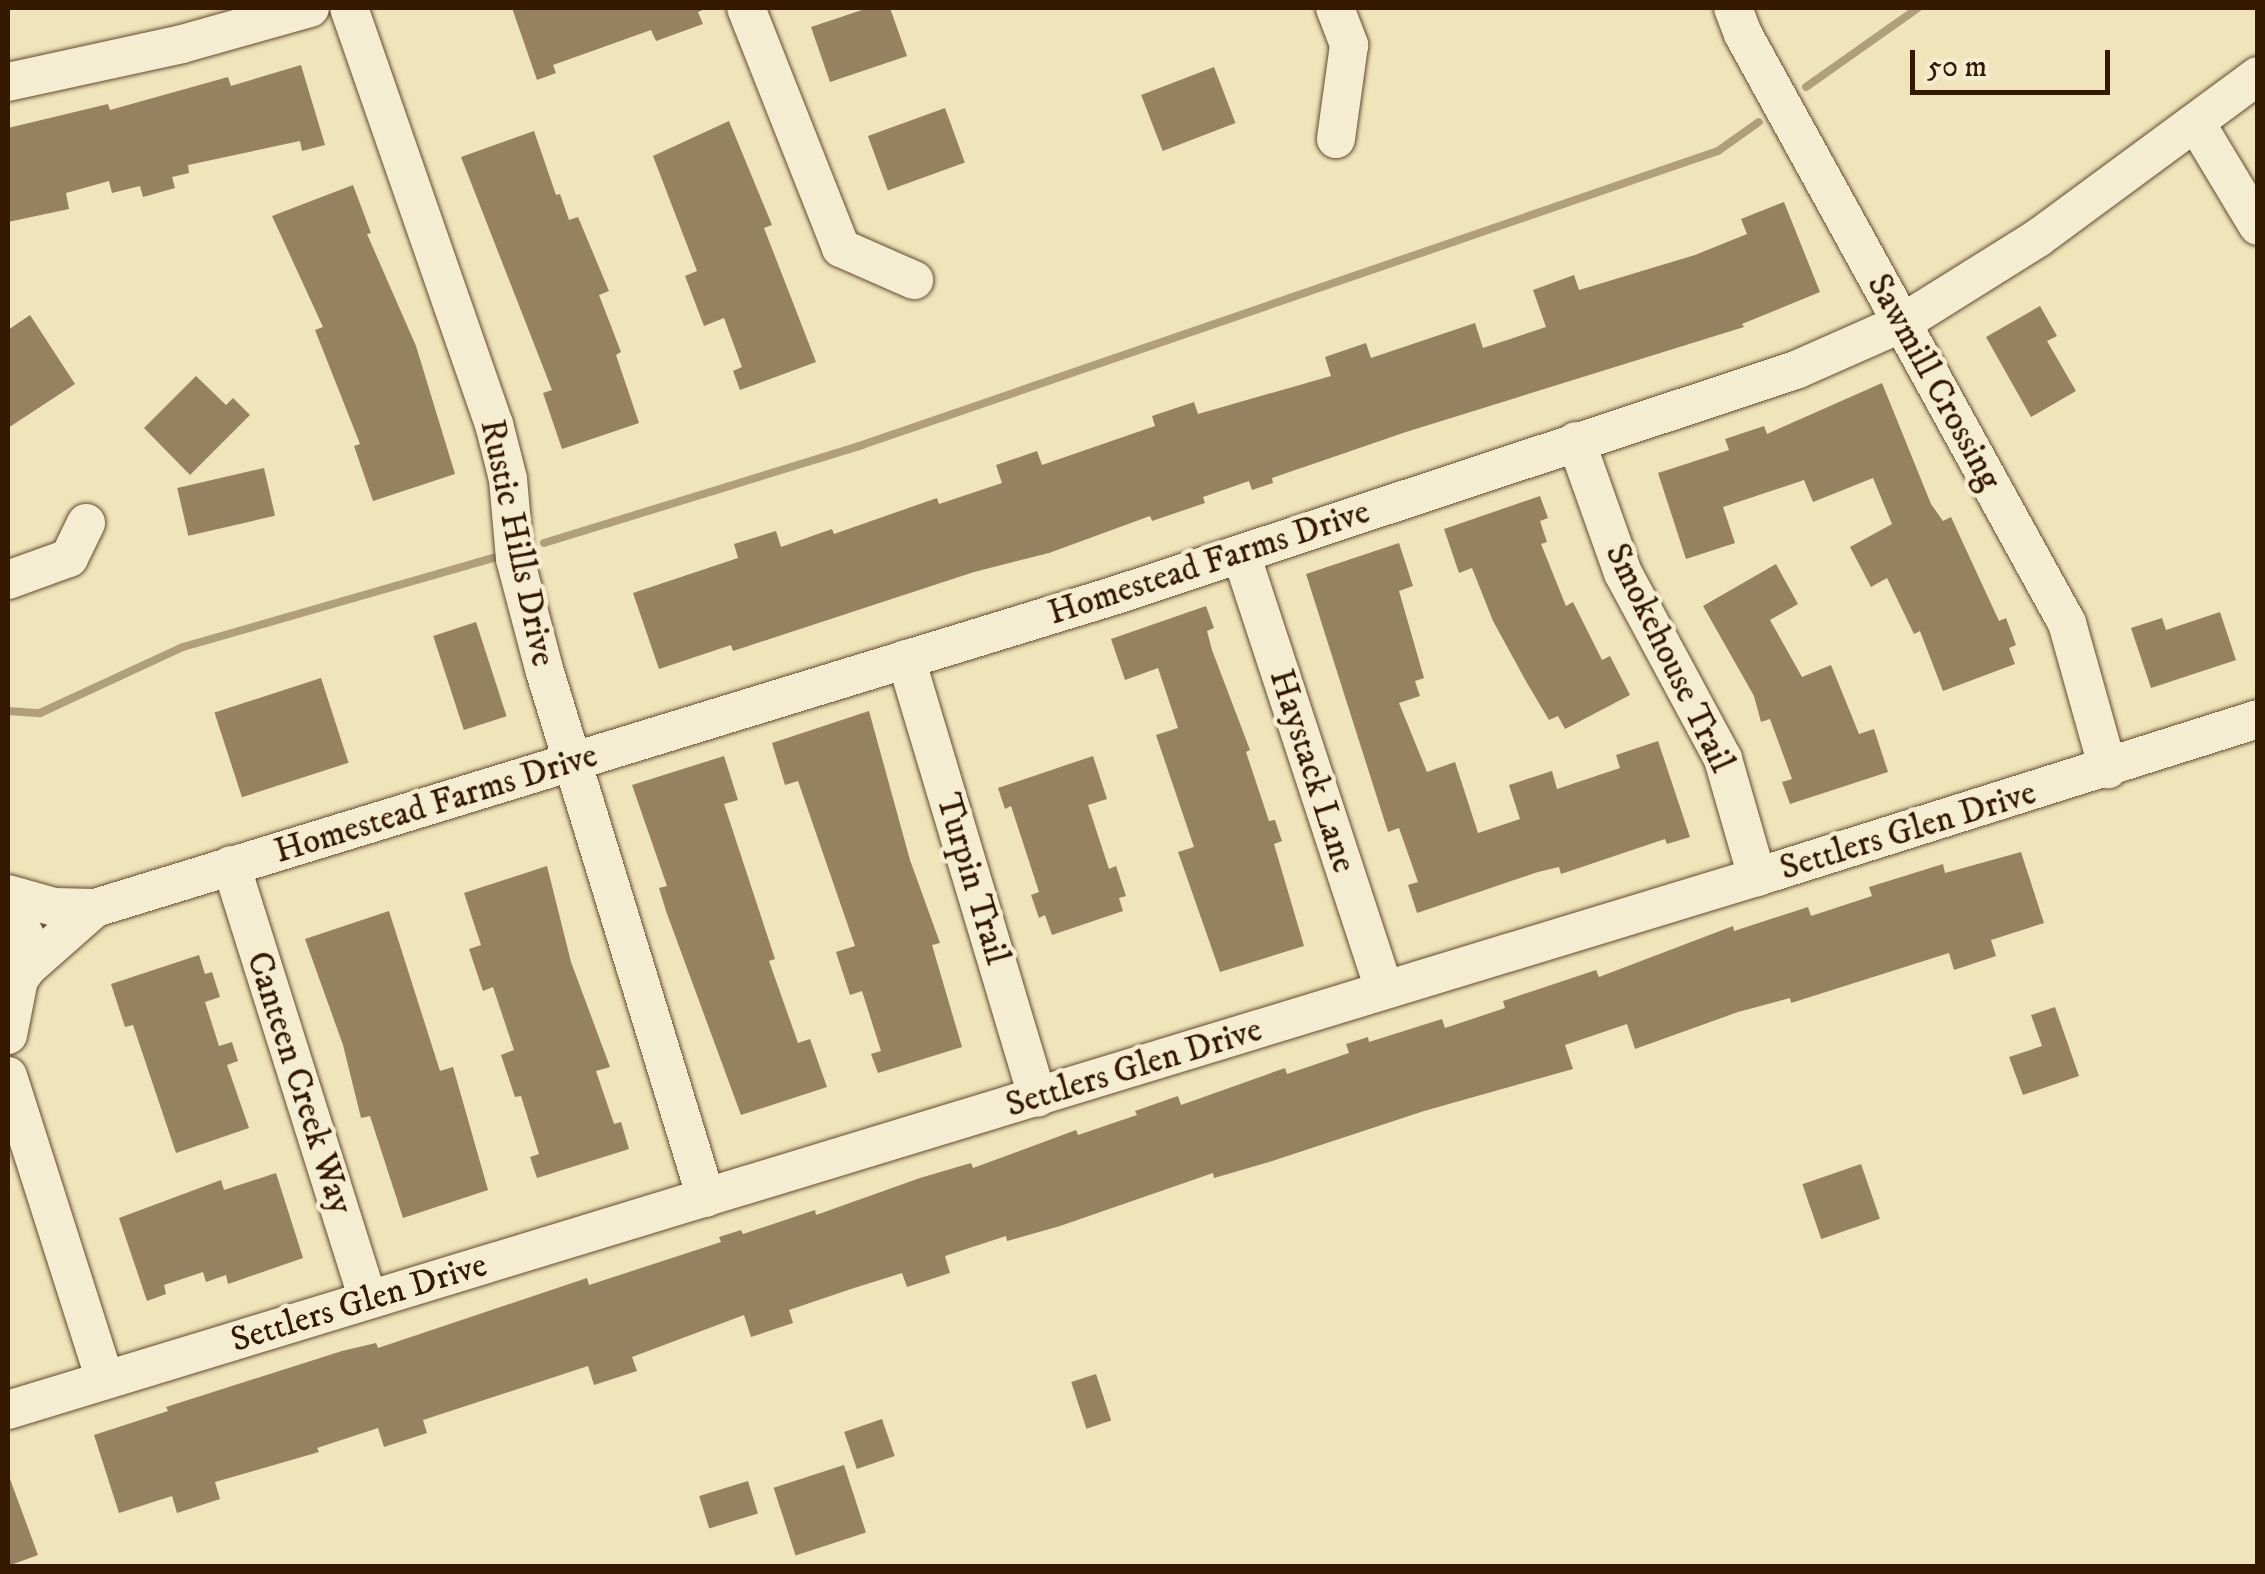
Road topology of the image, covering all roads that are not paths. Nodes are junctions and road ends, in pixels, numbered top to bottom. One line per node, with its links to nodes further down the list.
1 (310, 8): 7 (street)
2 (348, 8): 19 (street, Rustic Hills Drive)
3 (746, 8): 11 (street)
4 (1335, 8): 9 (street)
5 (1733, 8): 12 (street, Sawmill Crossing)
6 (2258, 76): 8 (street, Homestead Farms Drive)
7 (8, 82)
8 (2196, 123): 10 (street); 12 (street, Homestead Farms Drive)
9 (1336, 139)
10 (2258, 226)
11 (914, 280)
12 (1902, 324): 13 (street, Homestead Farms Drive); 20 (street, Sawmill Crossing)
13 (1576, 441): 15 (street, Homestead Farms Drive); 22 (street, Smokehouse Trail)
14 (86, 523): 16 (street)
15 (1240, 554): 17 (street, Homestead Farms Drive); 26 (street, Haystack Lane)
16 (8, 580)
17 (906, 660): 19 (street, Homestead Farms Drive); 29 (street, Turpin Trail)
18 (2258, 719): 20 (street, Settlers Glen Drive)
19 (570, 764): 21 (street, Homestead Farms Drive); 30 (street, Rustic Hills Drive)
20 (2108, 768): 22 (street, Settlers Glen Drive)
21 (230, 866): 24 (street, Homestead Farms Drive); 31 (street, Canteen Creek Way)
22 (1757, 877): 26 (street, Settlers Glen Drive)
23 (8, 897): 24 (street, Homestead Farms Drive); 25 (street, Homestead Farms Drive)
24 (95, 908): 25 (street, Homestead Farms Drive)
25 (17, 983): 27 (street)
26 (1384, 989): 29 (street, Settlers Glen Drive)
27 (8, 1035)
28 (8, 1076): 32 (street)
29 (1038, 1098): 30 (street, Settlers Glen Drive)
30 (706, 1198): 31 (street, Settlers Glen Drive)
31 (368, 1300): 32 (street, Settlers Glen Drive)
32 (105, 1380): 33 (street, Settlers Glen Drive)
33 (8, 1410)

